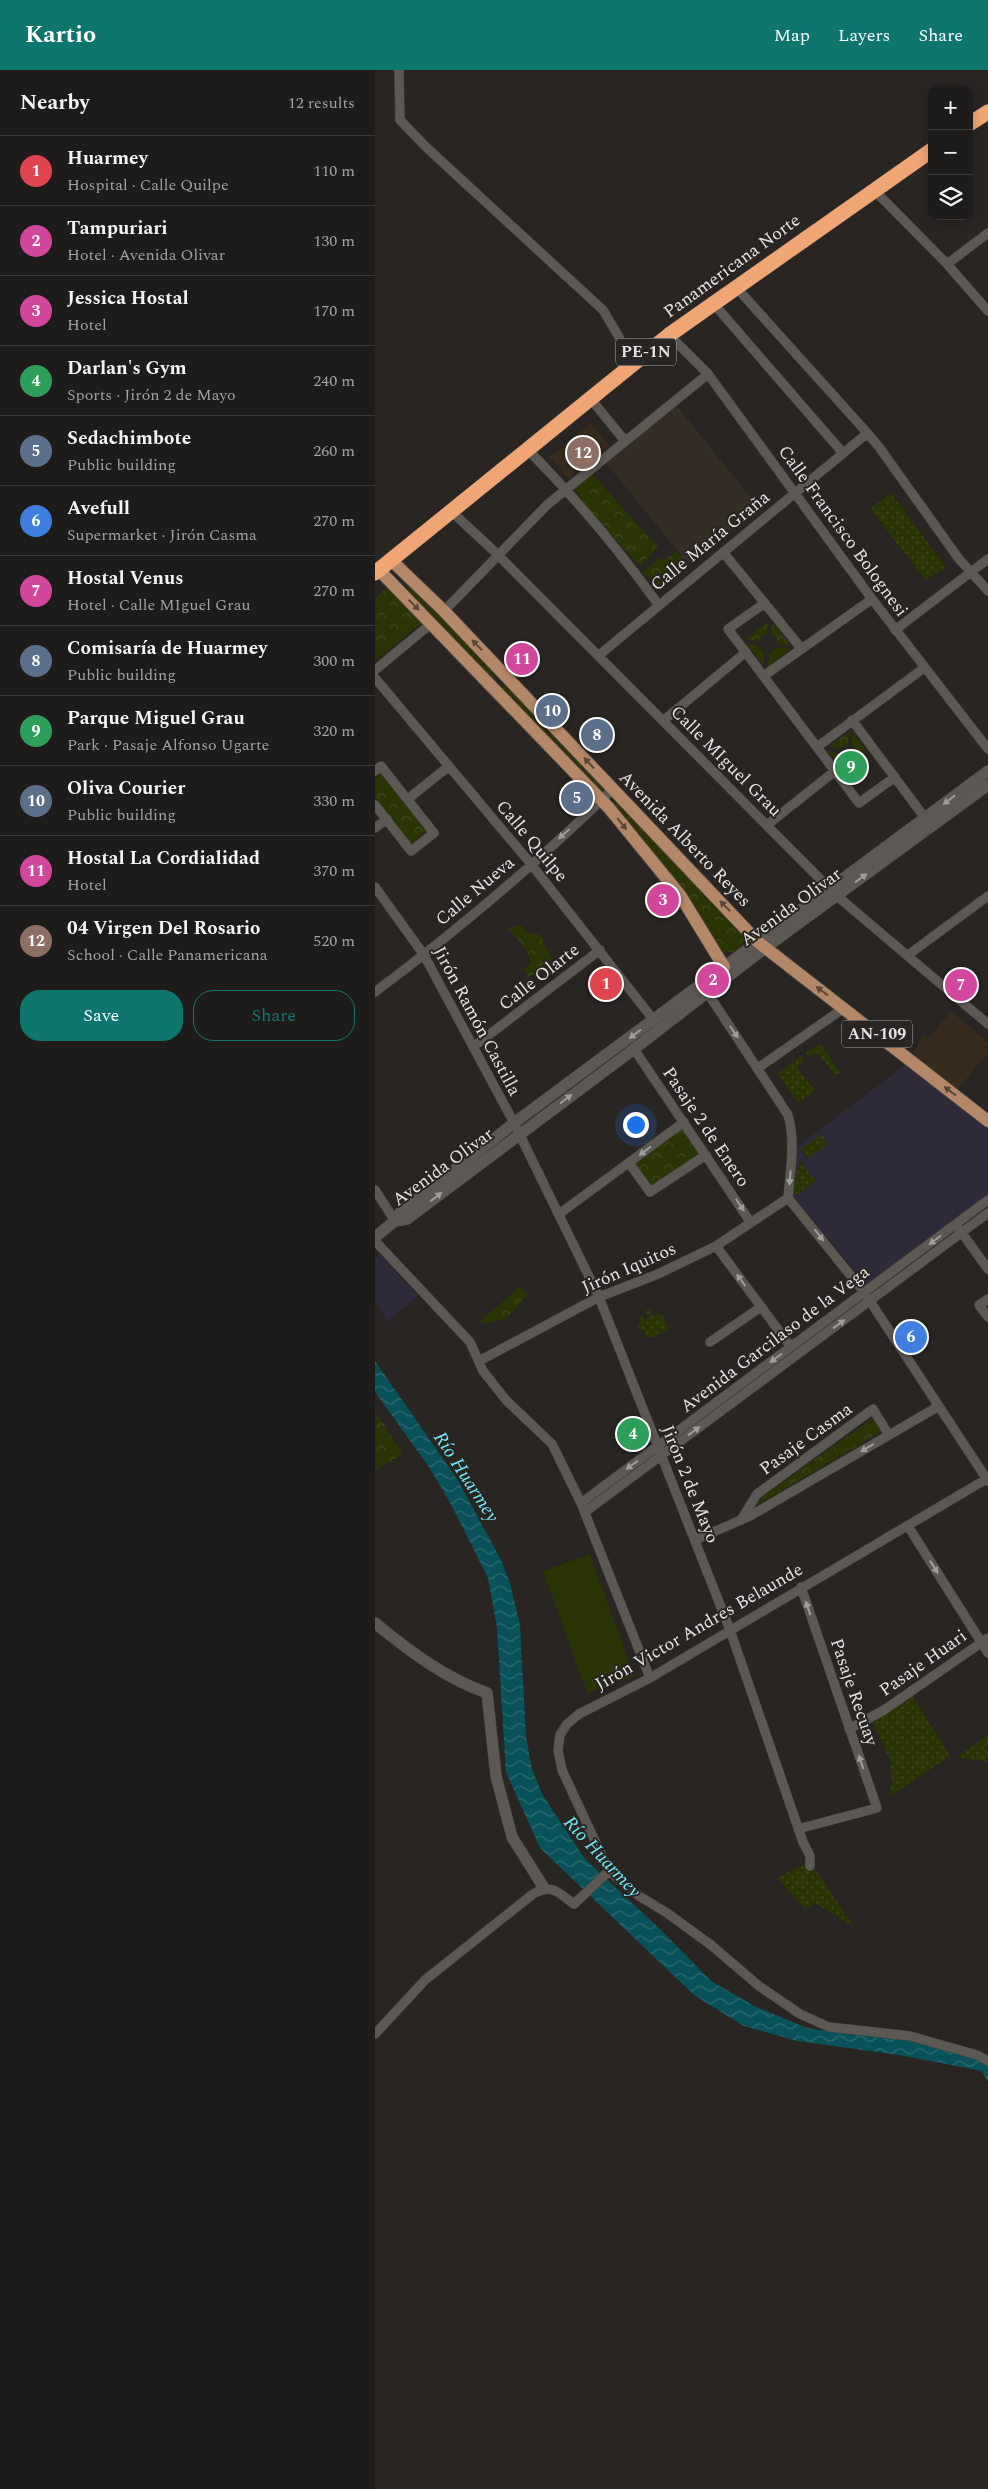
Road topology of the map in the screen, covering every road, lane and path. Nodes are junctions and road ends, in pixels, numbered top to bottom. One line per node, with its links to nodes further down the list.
1 (399, 70): 12 (street)
2 (988, 112): 3 (highway)
3 (973, 121)
4 (928, 153): 5 (highway, Panamericana Norte / PE-1N)
5 (873, 189): 7 (street); 8 (highway, Panamericana Norte / PE-1N)
6 (988, 233): 7 (street)
7 (947, 264): 10 (street)
8 (735, 286): 9 (highway, Panamericana Norte / PE-1N); 15 (street)
9 (713, 303): 11 (highway, Panamericana Norte / PE-1N); 18 (street)
10 (988, 312)
11 (669, 335): 12 (highway, Panamericana Norte / PE-1N); 13 (street, Calle Francisco Bolognesi)
12 (630, 366): 14 (highway, Panamericana Norte / PE-1N)
13 (708, 374): 16 (street); 20 (street, Calle Francisco Bolognesi)
14 (589, 398): 16 (street); 17 (highway, Panamericana Norte / PE-1N)
15 (870, 436): 18 (street, Calle María Graña); 26 (street)
16 (625, 441): 19 (street)
17 (527, 450): 19 (street); 21 (highway, Panamericana Norte / PE-1N)
18 (843, 453): 20 (street, Calle María Graña)
19 (567, 488): 23 (street); 31 (street)
20 (796, 493): 22 (street, Calle María Graña); 29 (street, Calle Francisco Bolognesi)
21 (451, 511): 23 (street, Calle MIguel Grau); 25 (highway, Panamericana Norte / PE-1N)
22 (723, 552): 30 (street); 31 (street, Calle María Graña)
23 (497, 554): 32 (street); 37 (street, Calle MIguel Grau)
24 (988, 559): 26 (street)
25 (391, 560): 27 (highway, Panamericana Norte / PE-1N); 32 (main road, Avenida Alberto Reyes / AN-109)
26 (971, 571): 28 (street); 34 (street)
27 (377, 572): 33 (main road, Avenida Alberto Reyes, one-way to 33)
28 (988, 591)
29 (872, 599): 34 (street, Calle Francisco Bolognesi); 35 (street)
30 (765, 603): 35 (street); 36 (street)
31 (658, 604): 37 (street, Calle María Graña)
32 (444, 611): 40 (main road, Avenida Alberto Reyes / AN-109, one-way to 32)
33 (432, 623): 39 (street); 43 (main road, Avenida Alberto Reyes)
34 (895, 630): 38 (street, Calle Francisco Bolognesi)
35 (801, 648): 41 (street)
36 (747, 652): 41 (street); 44 (street)
37 (598, 656): 44 (street, Calle MIguel Grau)
38 (924, 668): 45 (street); 47 (street, Calle Francisco Bolognesi)
39 (375, 670)
40 (505, 674): 43 (main road); 54 (main road, Avenida Alberto Reyes / AN-109, one-way to 40)
41 (765, 675): 46 (street)
42 (375, 678): 48 (street, Calle Quilpe)
43 (492, 686): 56 (main road, Avenida Alberto Reyes)
44 (664, 720): 60 (street, Calle MIguel Grau)
45 (852, 720): 46 (street); 52 (street)
46 (817, 747): 50 (street)
47 (988, 749)
48 (449, 766): 55 (street); 62 (street, Calle Quilpe)
49 (375, 771): 55 (street)
50 (835, 771): 52 (street); 60 (street)
51 (988, 771): 59 (street, Avenida Olivar, one-way to 59)
52 (895, 777): 59 (street)
53 (988, 784): 59 (street, Avenida Olivar)
54 (613, 789): 56 (street, Calle Nueva); 66 (main road, Avenida Alberto Reyes / AN-109, one-way to 54)
55 (408, 798): 58 (street)
56 (601, 800): 62 (street, Calle Nueva, one-way to 62); 70 (main road, Avenida Alberto Reyes, one-way to 70)
57 (375, 805): 58 (street)
58 (387, 819): 61 (street)
59 (928, 822): 64 (street, Avenida Olivar)
60 (767, 825): 64 (street, Calle MIguel Grau)
61 (375, 828)
62 (531, 864): 67 (street, Calle Quilpe); 68 (street, Calle Nueva)
63 (375, 887): 68 (street, Jirón Ramón Castilla)
64 (833, 893): 66 (street, Avenida Olivar); 69 (street, Calle MIguel Grau)
65 (988, 896): 69 (street)
66 (761, 945): 70 (street, Avenida Olivar); 71 (street, Avenida Olivar); 73 (main road, AN-109, one-way to 66)
67 (600, 950): 74 (street, Calle Quilpe); 76 (street, Calle Olarte)
68 (425, 955): 72 (street, Calle Nueva); 76 (street, Jirón Ramón Castilla)
69 (908, 955): 75 (street, Calle MIguel Grau)
70 (725, 968): 71 (street, Avenida Olivar)
71 (705, 988): 74 (street, Avenida Olivar); 78 (street, one-way to 78)
72 (375, 992)
73 (845, 1008): 78 (street); 79 (main road, AN-109, one-way to 73)
74 (657, 1024): 77 (street, Avenida Olivar); 81 (street, Avenida Olivar, one-way to 81)
75 (988, 1024)
76 (473, 1047): 81 (street, Jirón Ramón Castilla)
77 (634, 1049): 80 (street, Pasaje 2 de Enero); 81 (street, Avenida Olivar, one-way to 77)
78 (758, 1068): 85 (street, one-way to 85)
79 (988, 1121)
80 (684, 1122): 82 (street, Pasaje 2 de Enero); 83 (street, one-way to 83)
81 (517, 1129): 88 (street, Jirón 2 de Mayo); 89 (street, Avenida Olivar)
82 (706, 1155): 83 (street); 90 (street, Pasaje 2 de Enero, one-way to 90)
83 (629, 1163): 88 (street)
84 (375, 1190): 89 (street)
85 (788, 1198): 90 (street, Jirón Iquitos); 97 (street, one-way to 97)
86 (988, 1200): 91 (street, Avenida Garcilaso de la Vega)
87 (988, 1213): 92 (street, Avenida Garcilaso de la Vega)
88 (559, 1214): 98 (street, Jirón 2 de Mayo)
89 (395, 1221): 93 (street, Avenida Olivar)
90 (751, 1223): 95 (street, Jirón Iquitos)
91 (956, 1224): 92 (street); 97 (street, Avenida Garcilaso de la Vega, one-way to 97)
92 (962, 1233): 96 (street); 100 (street, Avenida Garcilaso de la Vega)
93 (375, 1237)
94 (375, 1241): 105 (street)
95 (717, 1246): 98 (street, Jirón Iquitos); 101 (street, one-way to 95)
96 (988, 1269)
97 (864, 1292): 100 (street); 104 (street, Avenida Garcilaso de la Vega)
98 (599, 1297): 105 (street, Jirón Iquitos); 108 (street, Jirón 2 de Mayo)
99 (988, 1299): 102 (street)
100 (870, 1301): 106 (street); 109 (street, Avenida Garcilaso de la Vega, one-way to 100)
101 (761, 1307): 103 (street); 104 (street)
102 (988, 1317)
103 (710, 1342)
104 (791, 1347): 108 (street, Avenida Garcilaso de la Vega, one-way to 108)
105 (479, 1361): 111 (street)
106 (939, 1406): 107 (street, Pasaje Casma); 110 (street)
107 (889, 1435): 113 (street, Pasaje Casma, one-way to 113); 113 (street, Pasaje Casma)
108 (657, 1447): 109 (street, Jirón 2 de Mayo); 111 (street, Avenida Garcilaso de la Vega, one-way to 111)
109 (661, 1456): 112 (street, Avenida Garcilaso de la Vega); 115 (street, Jirón 2 de Mayo)
110 (987, 1479): 114 (street, Jirón Victor Andres Belaunde)
111 (581, 1503): 112 (street)
112 (585, 1512): 121 (street)
113 (741, 1520): 115 (street, Pasaje Casma)
114 (907, 1526): 116 (street, Jirón Victor Andres Belaunde); 119 (street, one-way to 119)
115 (695, 1540): 118 (street, Jirón 2 de Mayo)
116 (801, 1587): 118 (street, Jirón Victor Andres Belaunde); 122 (street, Pasaje Recuay, one-way to 116)
117 (375, 1623): 126 (street)
118 (731, 1630): 121 (street, Jirón Victor Andres Belaunde); 123 (street, Jirón 2 de Mayo)
119 (985, 1641): 120 (street); 122 (street, Pasaje Huari)
120 (988, 1653)
121 (650, 1678): 125 (street, Jirón Victor Andres Belaunde)
122 (849, 1729): 123 (street, Pasaje Recuay, one-way to 122)
123 (798, 1829): 124 (street, Jirón 2 de Mayo)
124 (810, 1866)
125 (609, 1871): 126 (street); 128 (street)
126 (544, 1888): 127 (street)
127 (375, 2034)
128 (988, 2061)

